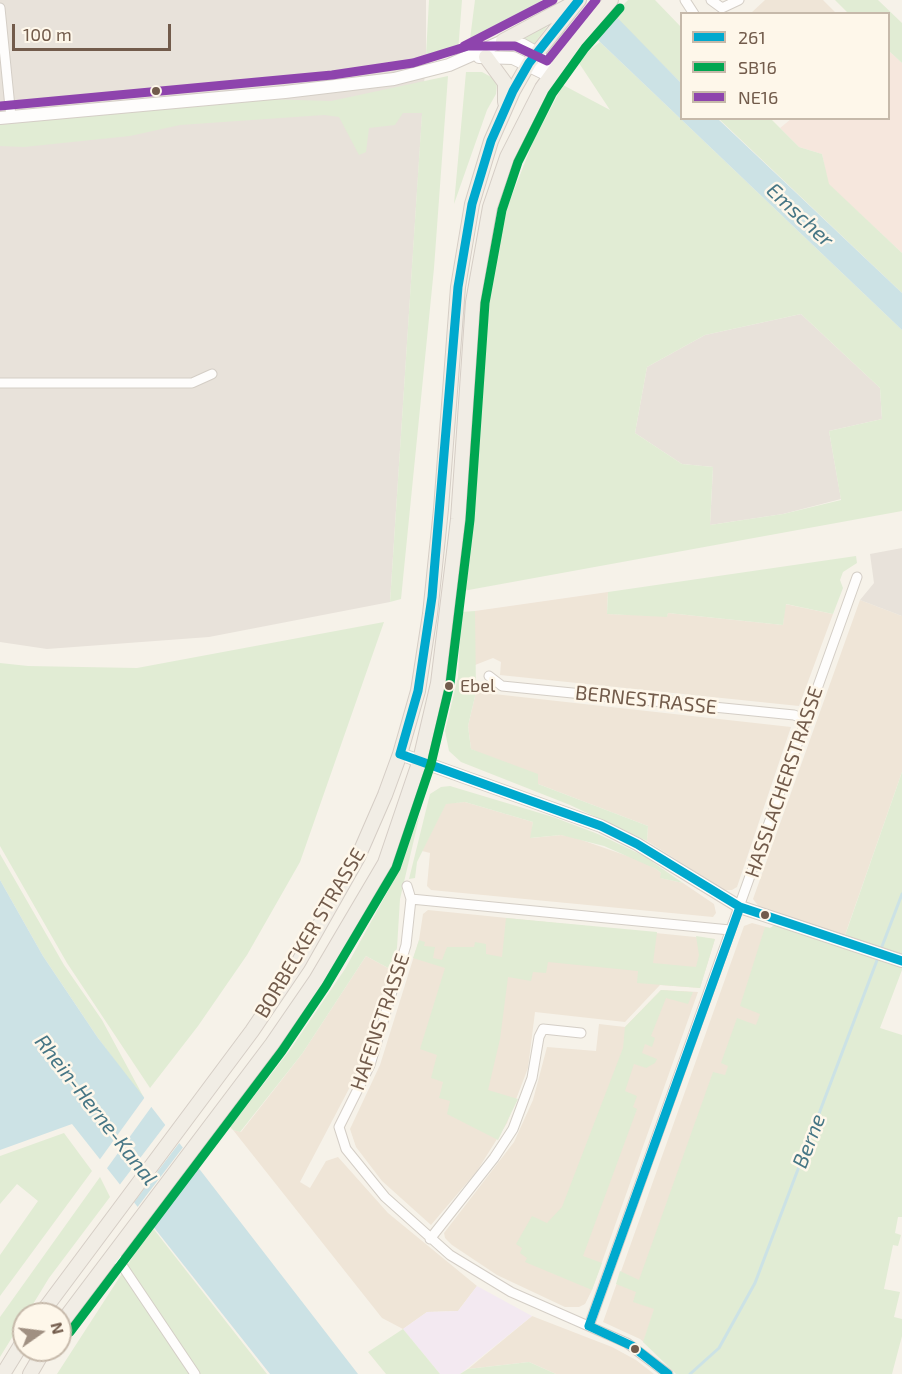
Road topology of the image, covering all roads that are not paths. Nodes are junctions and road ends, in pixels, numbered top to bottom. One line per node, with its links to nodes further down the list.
1 (579, 0): 6 (main road)
2 (611, 0): 11 (main road, BORBECKER STRASSE)
3 (711, 0): 4 (street)
4 (738, 0)
5 (0, 8): 13 (street)
6 (556, 18): 7 (main road); 10 (main road, BORBECKER STRASSE)
7 (503, 41): 9 (main road); 10 (main road)
8 (486, 57): 9 (main road); 10 (main road); 12 (main road)
9 (469, 58): 13 (main road)
10 (533, 58): 11 (main road); 12 (main road, BORBECKER STRASSE)
11 (550, 76): 20 (main road, BORBECKER STRASSE)
12 (502, 112): 19 (main road, BORBECKER STRASSE)
13 (5, 118)
14 (212, 374): 15 (street)
15 (0, 383)
16 (857, 577): 18 (street, HASSLACHERSTRASSE)
17 (489, 676): 18 (street, BERNESTRASSE)
18 (806, 720): 23 (street, HASSLACHERSTRASSE)
19 (400, 754): 20 (main road); 29 (main road, BORBECKER STRASSE)
20 (420, 760): 23 (main road); 28 (main road, BORBECKER STRASSE)
21 (407, 886): 22 (street, HAFENSTRASSE)
22 (411, 899): 24 (street); 27 (street, HAFENSTRASSE)
23 (740, 908): 24 (street, HASSLACHERSTRASSE); 25 (main road)
24 (730, 930): 31 (street, HASSLACHERSTRASSE)
25 (901, 960)
26 (581, 1033): 27 (street)
27 (430, 1239): 31 (street, HAFENSTRASSE)
28 (113, 1252): 30 (main road, BORBECKER STRASSE); 34 (street)
29 (50, 1302)
30 (72, 1308)
31 (589, 1326): 35 (street, HAFENSTRASSE)
32 (12, 1359): 33 (main road)
33 (3, 1374)
34 (195, 1374)
35 (668, 1374)

